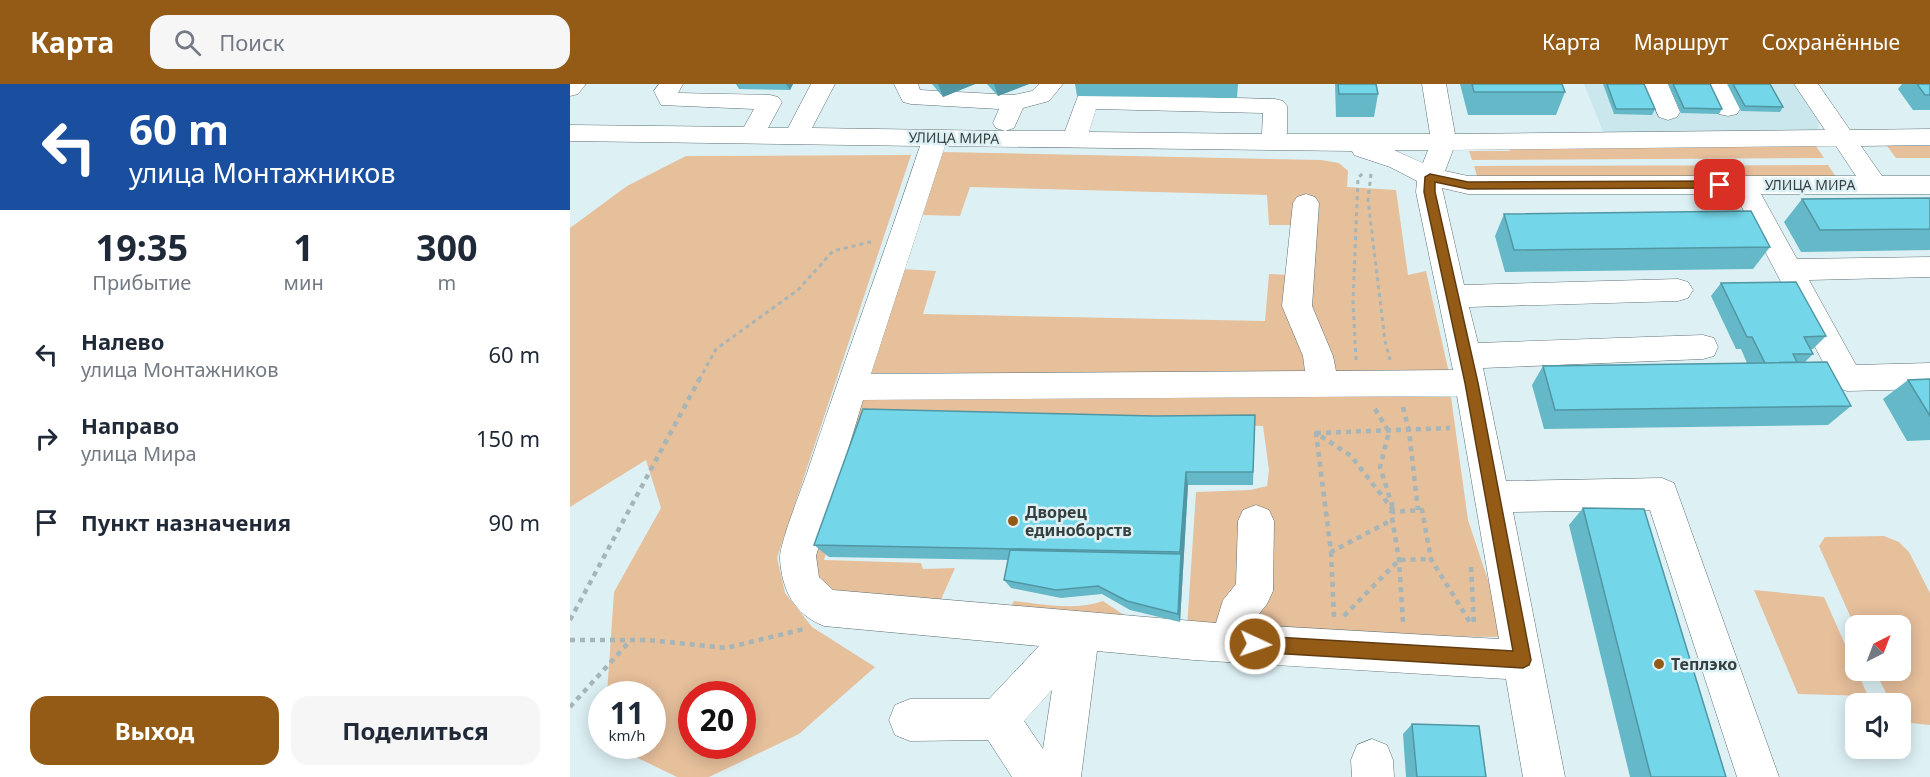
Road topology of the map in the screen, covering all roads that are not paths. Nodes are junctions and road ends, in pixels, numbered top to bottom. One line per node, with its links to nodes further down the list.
1 (574, 84): 10 (main road)
2 (671, 84): 15 (main road)
3 (823, 84): 16 (main road)
4 (906, 84): 11 (main road)
5 (1051, 84): 11 (main road)
6 (1434, 84): 22 (main road)
7 (1656, 84): 13 (main road)
8 (1716, 84): 12 (main road)
9 (1806, 84): 17 (main road)
10 (570, 89)
11 (1014, 102): 20 (main road)
12 (1728, 109)
13 (1668, 112)
14 (570, 133): 15 (main road, УЛИЦА МИРА)
15 (751, 136): 16 (main road, УЛИЦА МИРА)
16 (796, 136): 19 (main road, УЛИЦА МИРА)
17 (1841, 137): 18 (main road, УЛИЦА МИРА); 22 (main road, УЛИЦА МИРА); 27 (main road)
18 (1930, 137)
19 (935, 138): 20 (main road, УЛИЦА МИРА); 38 (main road)
20 (999, 138): 21 (main road, УЛИЦА МИРА)
21 (1076, 139): 23 (main road, УЛИЦА МИРА); 23 (main road)
22 (1444, 141): 24 (main road, УЛИЦА МИРА); 25 (main road)
23 (1275, 142): 24 (main road, УЛИЦА МИРА)
24 (1338, 143): 25 (main road, УЛИЦА МИРА)
25 (1430, 177): 26 (main road, УЛИЦА МИРА); 33 (main road)
26 (1743, 185): 27 (main road, УЛИЦА МИРА); 31 (main road)
27 (1875, 185): 28 (main road, УЛИЦА МИРА)
28 (1930, 185)
29 (1306, 203): 37 (main road)
30 (1930, 267): 31 (main road)
31 (1788, 270): 36 (main road)
32 (1678, 290): 33 (main road)
33 (1452, 296): 35 (main road)
34 (1703, 347): 35 (main road)
35 (1468, 370): 37 (main road); 39 (main road)
36 (1930, 376)
37 (1323, 384): 38 (main road)
38 (850, 387): 41 (main road)
39 (1491, 497): 43 (main road); 49 (main road)
40 (1256, 520): 42 (main road)
41 (1080, 631): 42 (main road); 44 (main road); 47 (main road)
42 (1233, 643): 43 (main road)
43 (1523, 660): 48 (main road)
44 (998, 718): 45 (main road); 46 (main road)
45 (910, 720)
46 (1037, 777)
47 (1060, 777)
48 (1544, 777)
49 (1758, 777)

